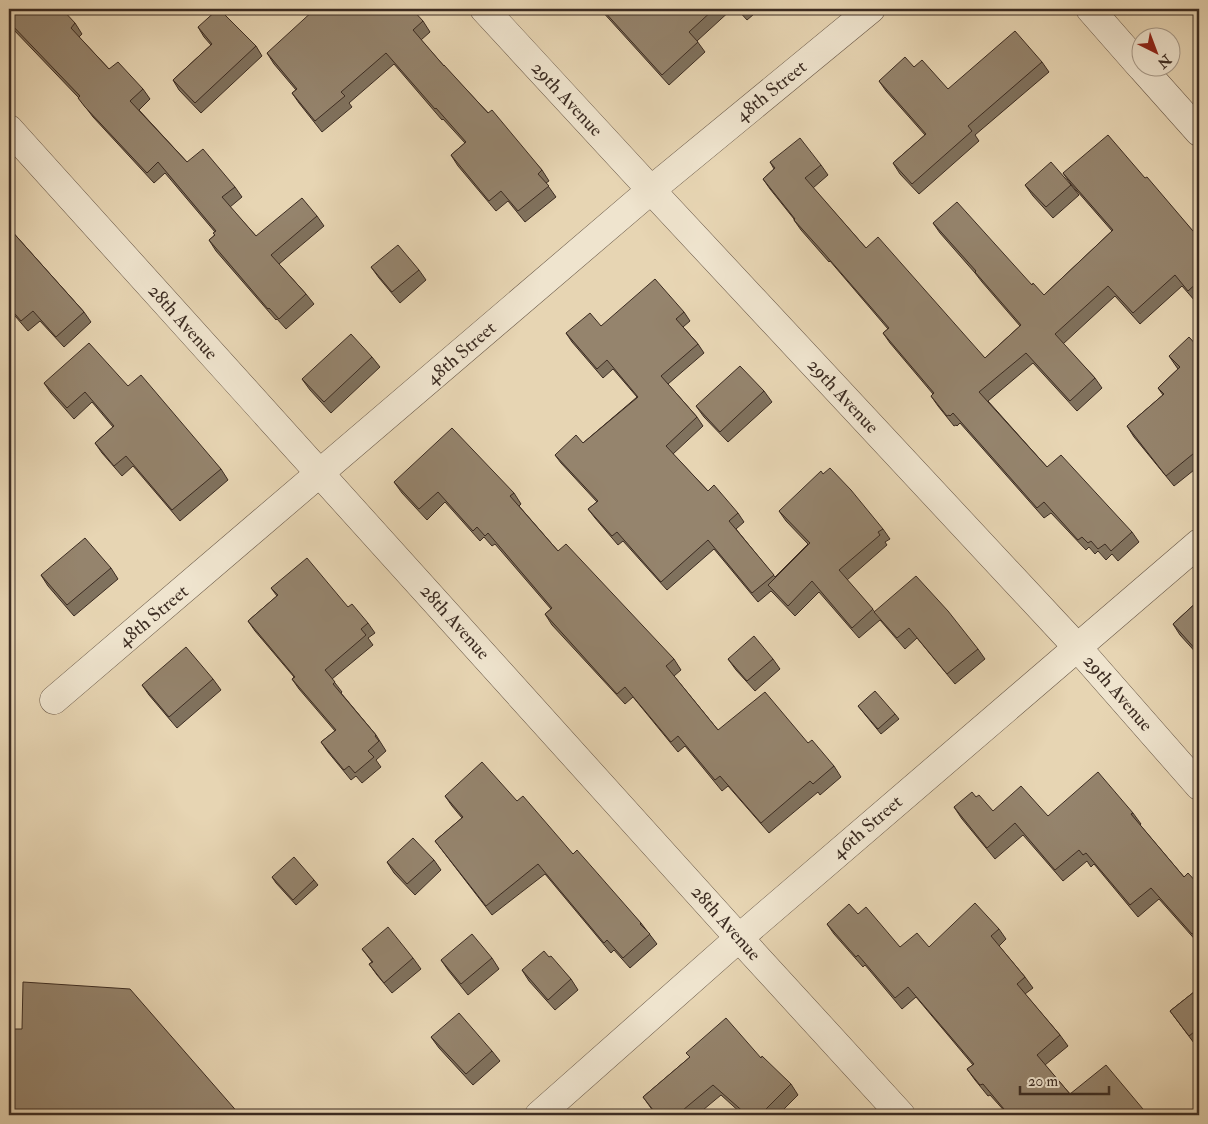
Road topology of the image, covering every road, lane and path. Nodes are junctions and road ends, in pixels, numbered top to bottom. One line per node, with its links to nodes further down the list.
1 (484, 9): 8 (street, 29th Avenue)
2 (871, 9): 8 (street, 48th Street)
3 (1090, 9): 4 (street)
4 (1130, 54)
5 (1151, 78): 7 (street)
6 (9, 129): 9 (street, 28th Avenue)
7 (1199, 132)
8 (651, 190): 9 (street, 48th Street); 11 (street, 29th Avenue)
9 (321, 474): 12 (street, 48th Street); 14 (street, 28th Avenue)
10 (1199, 542): 11 (street, 46th Street)
11 (1077, 647): 13 (street, 29th Avenue); 14 (street, 46th Street)
12 (54, 700)
13 (1199, 786)
14 (739, 938): 15 (street, 46th Street); 16 (street, 28th Avenue)
15 (539, 1115)
16 (900, 1115)

